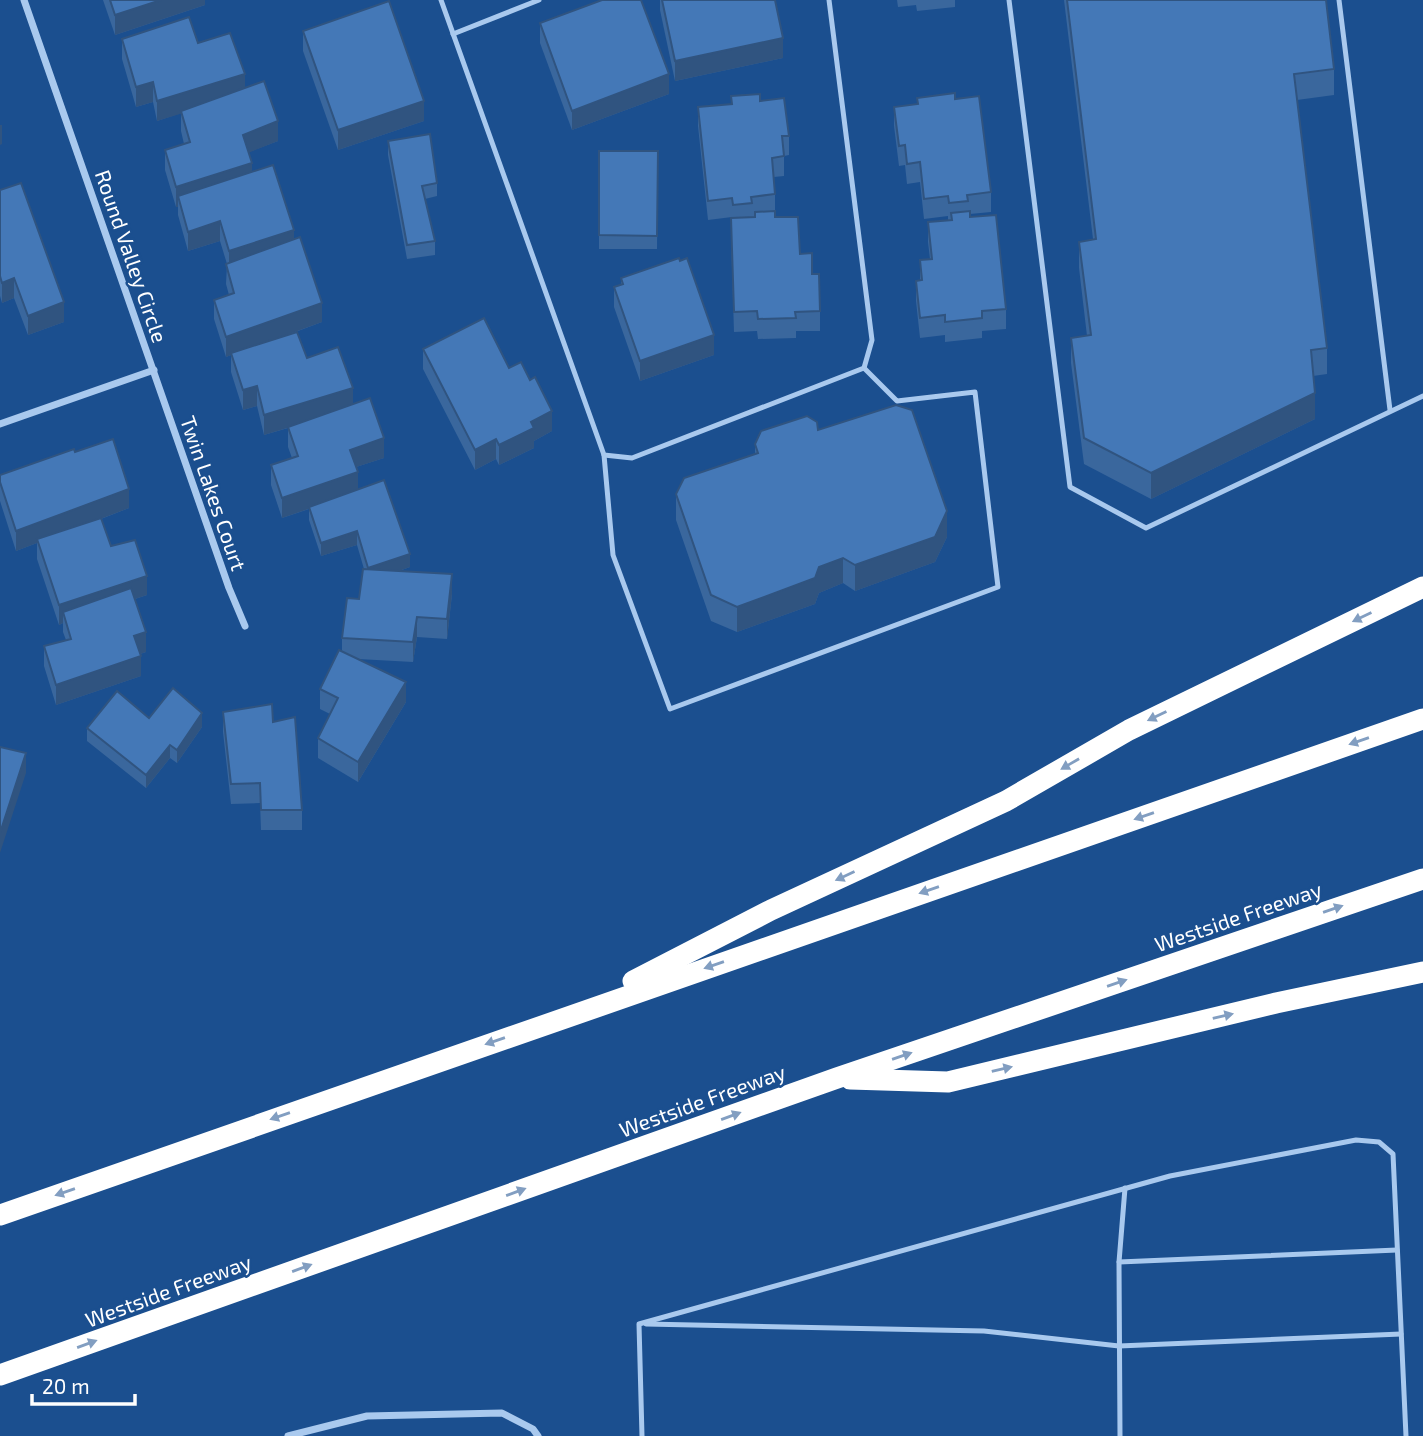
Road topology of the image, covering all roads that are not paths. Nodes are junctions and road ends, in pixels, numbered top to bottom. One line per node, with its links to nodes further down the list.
1 (24, 0): 9 (street, Round Valley Circle)
2 (441, 0): 7 (lane)
3 (539, 0): 7 (lane)
4 (829, 0): 8 (lane)
5 (1009, 0): 11 (lane)
6 (1339, 0): 11 (lane)
7 (453, 34): 13 (lane)
8 (864, 368): 13 (lane); 13 (lane)
9 (154, 370): 12 (street, Round Valley Circle); 15 (street, Twin Lakes Court)
10 (1423, 396): 11 (lane)
11 (1390, 410)
12 (0, 424)
13 (604, 455)
14 (1423, 587): 19 (highway, one-way to 19)
15 (245, 626)
16 (1423, 719): 19 (highway, one-way to 19)
17 (1423, 878): 20 (highway, Westside Freeway, one-way to 17)
18 (1423, 972): 20 (highway, one-way to 18)
19 (559, 1018): 22 (highway, one-way to 22)
20 (837, 1078): 28 (highway, Westside Freeway, one-way to 20)
21 (1125, 1188): 23 (lane); 24 (lane); 25 (lane)
22 (0, 1215)
23 (1397, 1250): 24 (lane); 26 (lane)
24 (1119, 1262): 27 (lane)
25 (639, 1324): 27 (lane); 31 (lane)
26 (1401, 1334): 27 (lane); 33 (lane)
27 (1119, 1346): 32 (lane)
28 (0, 1375)
29 (288, 1436): 30 (street)
30 (538, 1436)
31 (642, 1436)
32 (1120, 1436)
33 (1406, 1436)

